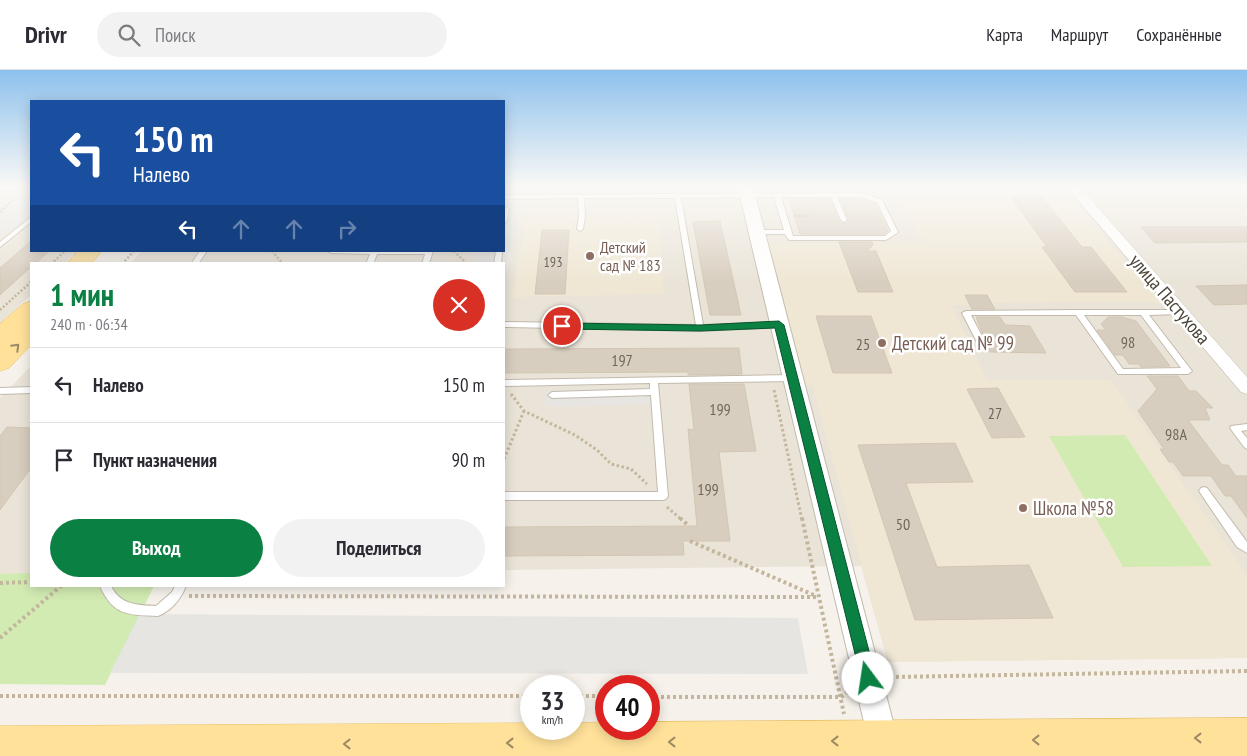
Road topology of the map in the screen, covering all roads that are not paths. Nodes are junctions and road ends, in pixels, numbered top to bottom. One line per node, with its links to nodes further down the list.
1 (582, 219): 8 (lane)
2 (682, 219): 24 (lane)
3 (753, 219): 9 (street)
4 (784, 219): 10 (lane)
5 (889, 219): 10 (lane)
6 (1101, 219): 21 (street, улица Пастухова)
7 (30, 220): 11 (lane)
8 (580, 229)
9 (756, 232): 10 (lane); 23 (street)
10 (788, 232)
11 (0, 245)
12 (90, 252): 15 (main road)
13 (111, 252): 16 (main road)
14 (203, 252): 17 (lane)
15 (80, 262)
16 (102, 262)
17 (196, 262)
18 (30, 310): 26 (main road)
19 (1078, 312): 20 (lane); 20 (lane); 27 (lane)
20 (1143, 312): 21 (lane)
21 (1181, 312): 32 (street, улица Пастухова)
22 (505, 325): 24 (lane)
23 (779, 325): 24 (lane); 29 (street)
24 (700, 328)
25 (30, 332): 28 (main road, one-way to 25)
26 (0, 338)
27 (983, 346)
28 (0, 362)
29 (783, 379): 30 (lane); 46 (street)
30 (654, 381): 31 (lane); 35 (lane)
31 (505, 383)
32 (1247, 388)
33 (30, 390): 34 (lane)
34 (0, 391)
35 (655, 392): 36 (lane); 40 (lane)
36 (552, 395)
37 (1247, 427): 38 (lane)
38 (1247, 445)
39 (1204, 491): 41 (lane)
40 (505, 496)
41 (1247, 548)
42 (105, 587): 43 (lane)
43 (178, 591)
44 (1247, 738): 46 (main road, one-way to 46)
45 (0, 746): 46 (main road, one-way to 45)
46 (873, 746)

